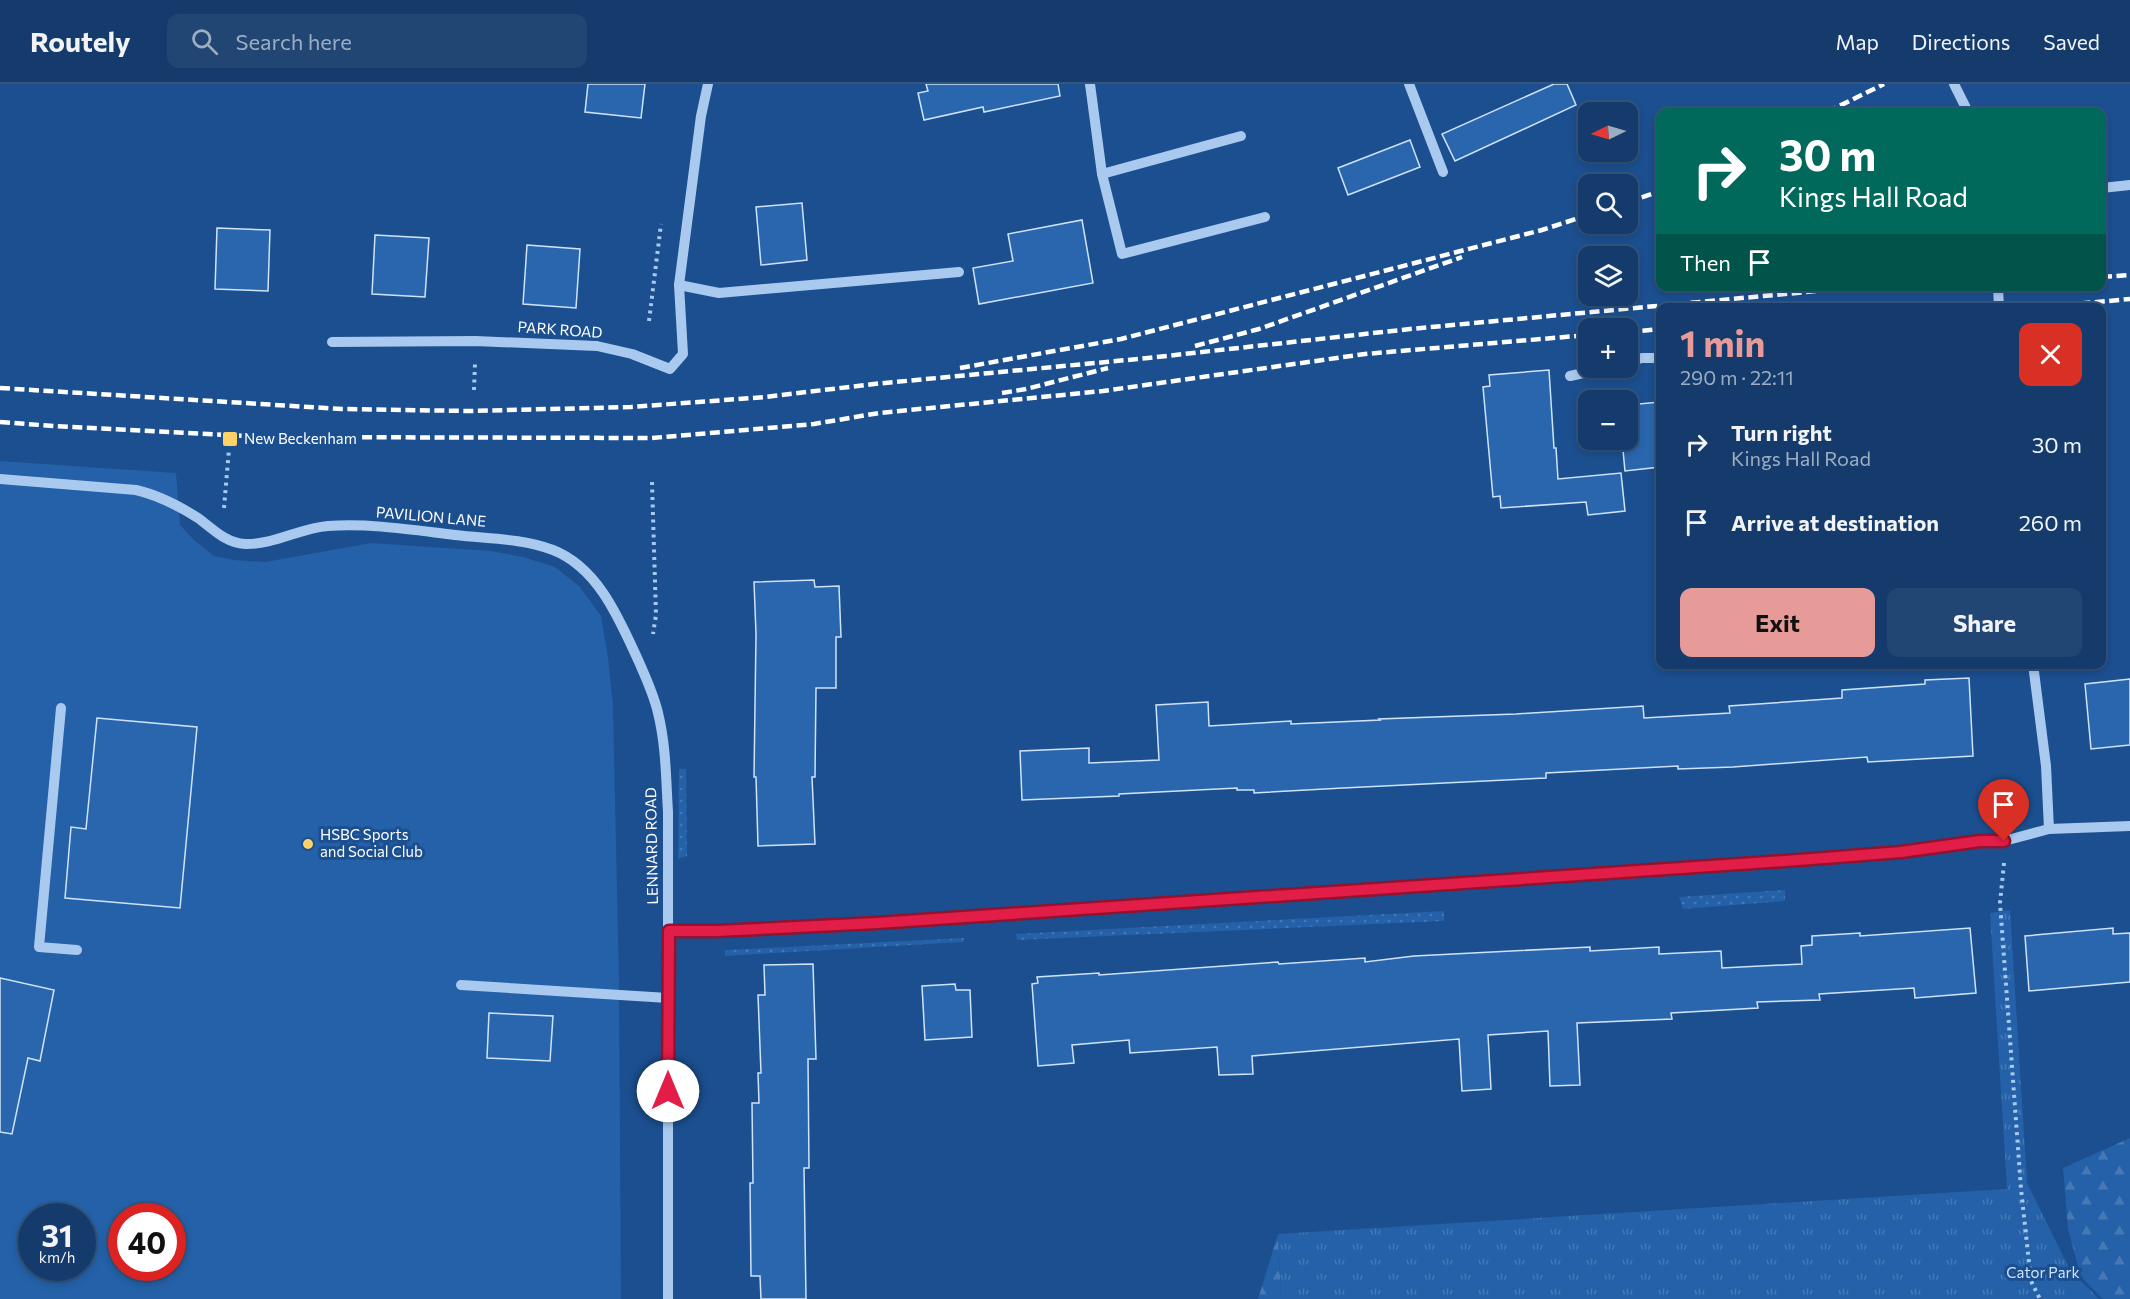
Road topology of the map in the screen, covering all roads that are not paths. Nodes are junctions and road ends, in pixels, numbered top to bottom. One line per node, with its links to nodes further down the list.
1 (708, 84): 13 (street, PARK ROAD)
2 (1089, 84): 8 (street)
3 (1409, 84): 7 (street)
4 (1954, 84): 5 (street)
5 (1966, 108)
6 (1241, 136): 8 (street)
7 (1443, 172)
8 (1102, 174): 11 (street)
9 (2130, 185): 10 (street)
10 (2106, 188)
11 (1265, 217)
12 (959, 272): 13 (street)
13 (679, 285): 14 (street, PARK ROAD)
14 (332, 342)
15 (1656, 358): 16 (street)
16 (1638, 359)
17 (1578, 374): 18 (street)
18 (1570, 376)
19 (0, 479): 21 (street, PAVILION LANE)
20 (2034, 669): 24 (street)
21 (647, 682): 25 (street, LENNARD ROAD)
22 (61, 708): 26 (street)
23 (2130, 826): 24 (street)
24 (2049, 829): 25 (street)
25 (669, 931): 28 (street, LENNARD ROAD)
26 (77, 950)
27 (461, 985): 28 (street)
28 (668, 998): 29 (street, LENNARD ROAD)
29 (668, 1299)

